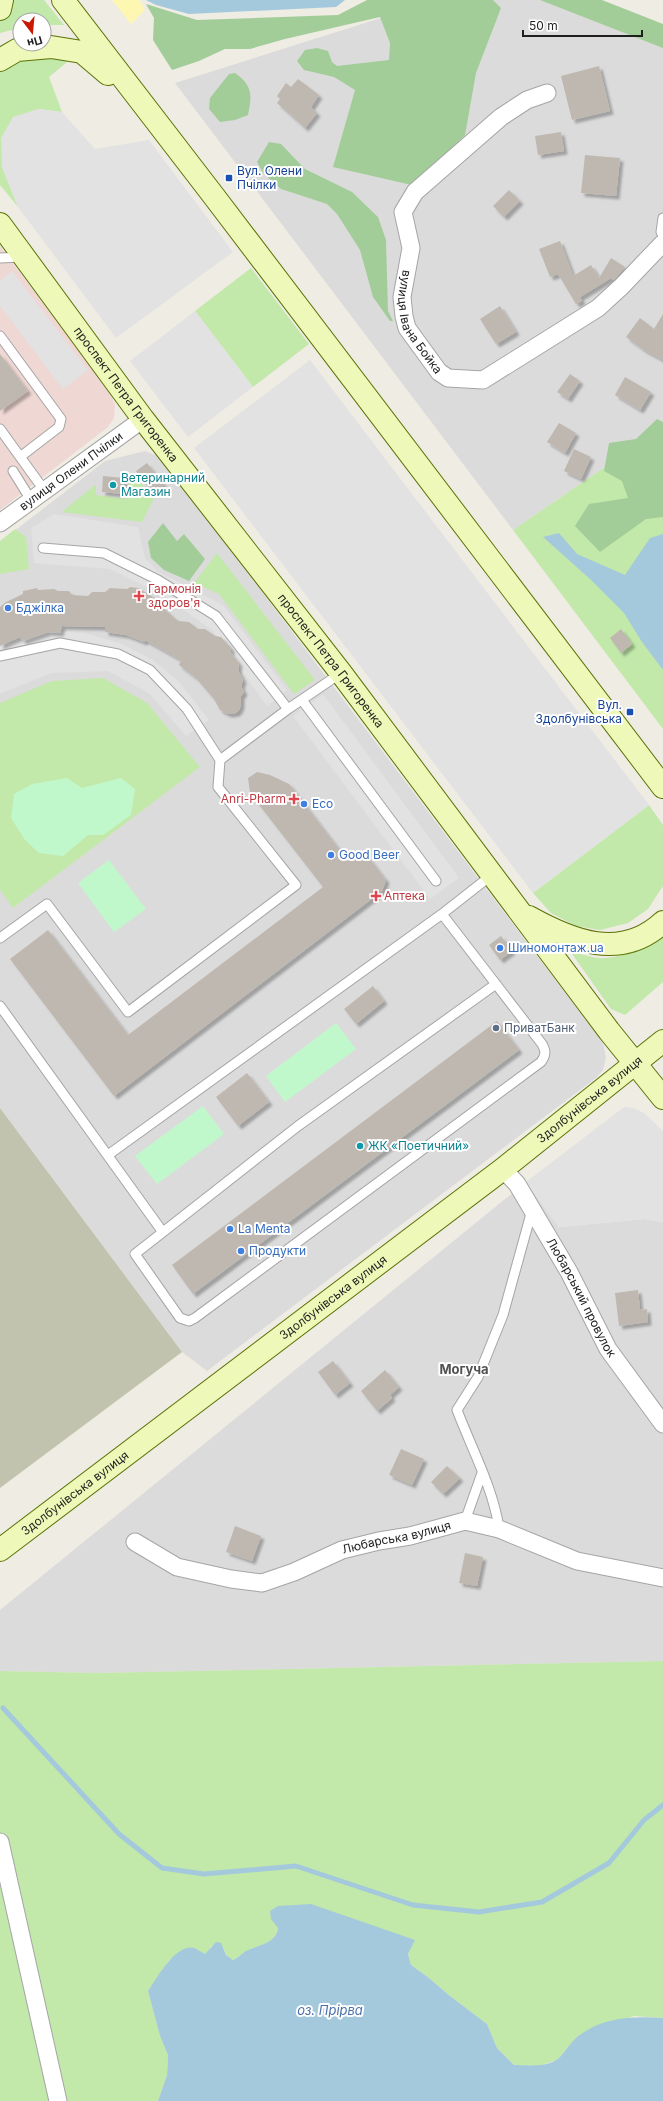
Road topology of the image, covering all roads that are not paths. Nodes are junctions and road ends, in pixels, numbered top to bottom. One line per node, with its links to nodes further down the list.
1 (2, 0): 3 (main road)
2 (63, 0): 6 (main road)
3 (0, 8)
4 (0, 60): 6 (main road)
5 (547, 93): 10 (street, вулиця Івана Бойка)
6 (142, 103): 26 (main road)
7 (663, 218): 9 (lane)
8 (2, 231): 11 (main road, проспект Петра Григоренка)
9 (663, 235)
10 (663, 243)
11 (24, 257): 12 (lane); 14 (main road, проспект Петра Григоренка)
12 (0, 258)
13 (0, 336): 16 (lane)
14 (143, 419): 18 (street, вулиця Олени Пчілки); 22 (main road, проспект Петра Григоренка)
15 (0, 429): 16 (lane)
16 (20, 457): 18 (lane)
17 (13, 471): 18 (lane)
18 (38, 495): 19 (street, вулиця Олени Пчілки)
19 (0, 523)
20 (43, 548): 24 (lane)
21 (0, 656): 25 (lane)
22 (341, 673): 23 (lane); 27 (main road, проспект Петра Григоренка)
23 (302, 700): 24 (lane); 28 (lane)
24 (288, 709): 25 (lane)
25 (220, 760): 32 (lane)
26 (663, 788)
27 (493, 874): 29 (main road, проспект Петра Григоренка); 30 (lane)
28 (436, 881)
29 (521, 912): 31 (main road); 36 (main road, проспект Петра Григоренка)
30 (442, 914): 33 (lane); 38 (lane)
31 (663, 922)
32 (0, 938)
33 (496, 984): 41 (lane); 41 (lane)
34 (0, 1006): 38 (lane)
35 (663, 1041): 36 (main road, Здолбунівська вулиця)
36 (635, 1064): 37 (main road, проспект Петра Григоренка); 39 (main road, Здолбунівська вулиця)
37 (663, 1098)
38 (108, 1155): 41 (lane)
39 (503, 1169): 40 (street, Любарський провулок); 47 (main road, Здолбунівська вулиця)
40 (532, 1209): 42 (street, Любарський провулок); 43 (lane)
41 (162, 1231)
42 (663, 1424)
43 (482, 1473): 44 (lane); 45 (lane)
44 (465, 1521): 45 (street, Любарська вулиця); 46 (street, Любарська вулиця)
45 (499, 1529): 48 (street, Любарська вулиця)
46 (135, 1542)
47 (0, 1550)
48 (663, 1578)
49 (0, 1842): 50 (street)
50 (58, 2101)

